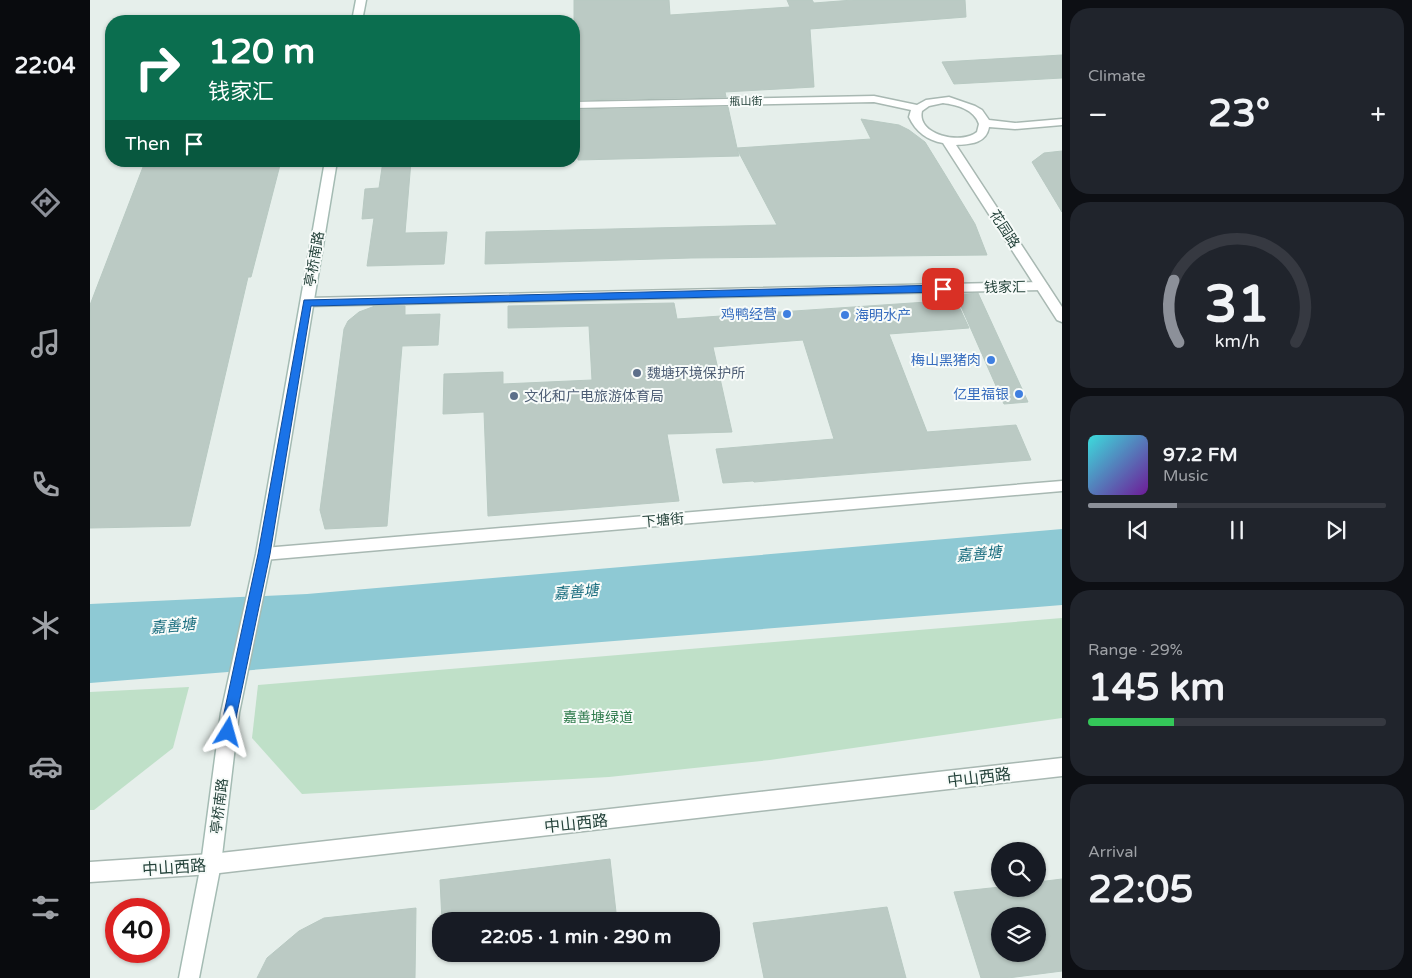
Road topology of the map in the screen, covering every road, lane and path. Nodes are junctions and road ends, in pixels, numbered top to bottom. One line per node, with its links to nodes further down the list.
1 (361, 0): 2 (street)
2 (358, 15)
3 (580, 104): 4 (street, 甁山街)
4 (917, 108): 6 (street); 7 (street)
5 (1062, 122): 6 (street)
6 (984, 123): 7 (street)
7 (948, 142): 9 (street, 花园路)
8 (330, 167): 10 (street, 亭桥南路)
9 (1043, 286): 10 (lane, 钱家汇); 11 (street, 花园路)
10 (307, 302): 13 (street, 亭桥南路)
11 (1062, 317)
12 (1062, 486): 13 (lane, 下塘街)
13 (264, 554): 15 (street, 亭桥南路)
14 (1062, 767): 15 (street, 中山西路)
15 (212, 864): 16 (street, 中山西路); 17 (street, 亭桥南路)
16 (90, 872)
17 (189, 978)

